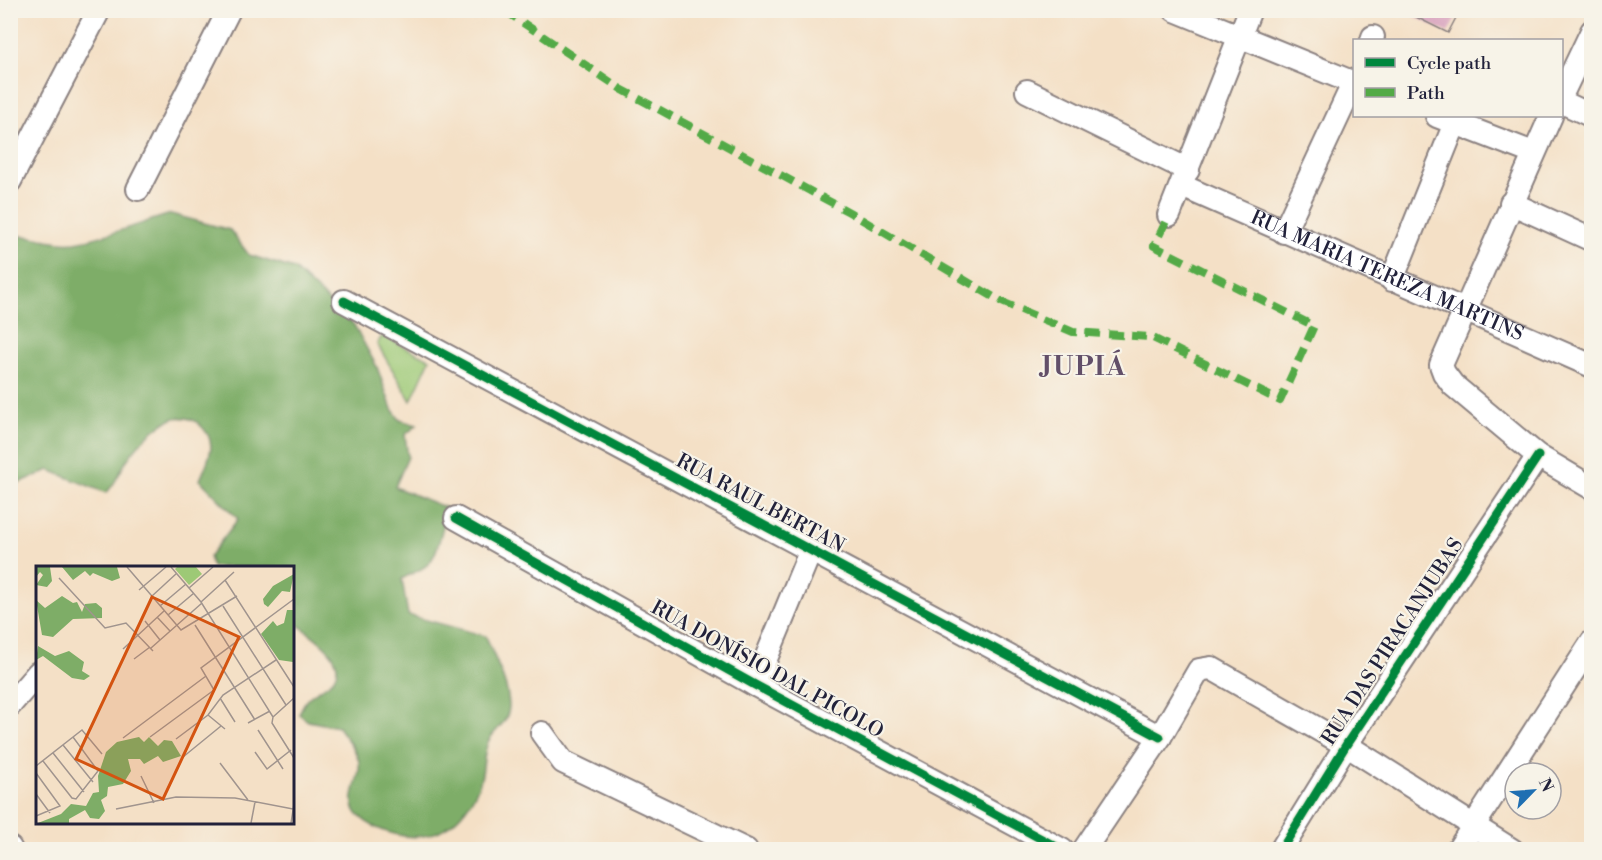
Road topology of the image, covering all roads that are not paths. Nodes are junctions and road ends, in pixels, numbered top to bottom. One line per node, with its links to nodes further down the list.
1 (99, 10): 17 (street)
2 (229, 10): 18 (street)
3 (1175, 10): 6 (street)
4 (1250, 10): 6 (street)
5 (1592, 32): 10 (street)
6 (1240, 38): 7 (street); 16 (street)
7 (1353, 83)
8 (1353, 85): 21 (street)
9 (1027, 91): 16 (street, RUA MARIA TEREZA MARTINS)
10 (1563, 92)
11 (1563, 102): 12 (street)
12 (1592, 116)
13 (1551, 117): 15 (street)
14 (1446, 119): 15 (street); 23 (street)
15 (1533, 153): 19 (street)
16 (1185, 178): 20 (street); 21 (street, RUA MARIA TEREZA MARTINS)
17 (10, 181)
18 (138, 189)
19 (1511, 203): 22 (street); 25 (street)
20 (1169, 215)
21 (1284, 232): 23 (street, RUA MARIA TEREZA MARTINS)
22 (1592, 240)
23 (1392, 280): 25 (street, RUA MARIA TEREZA MARTINS)
24 (344, 301): 30 (street, RUA RAUL BERTAN)
25 (1464, 312): 26 (street, RUA MARIA TEREZA MARTINS); 27 (street)
26 (1592, 366)
27 (1538, 456): 28 (street); 37 (street, RUA DAS PIRACANJUBAS)
28 (1592, 488)
29 (456, 518): 33 (street, RUA DONÍSIO DAL PICOLO)
30 (810, 552): 33 (street); 36 (street, RUA RAUL BERTAN)
31 (1592, 642): 38 (street)
32 (36, 676): 34 (street)
33 (755, 685): 40 (street, RUA DONÍSIO DAL PICOLO)
34 (10, 705)
35 (542, 733): 39 (street)
36 (1160, 737): 37 (street); 41 (street)
37 (1346, 745): 38 (street); 42 (street, RUA DAS PIRACANJUBAS)
38 (1473, 825): 43 (street); 44 (street)
39 (746, 849)
40 (1062, 849)
41 (1084, 849)
42 (1281, 849)
43 (1458, 849)
44 (1512, 849)

